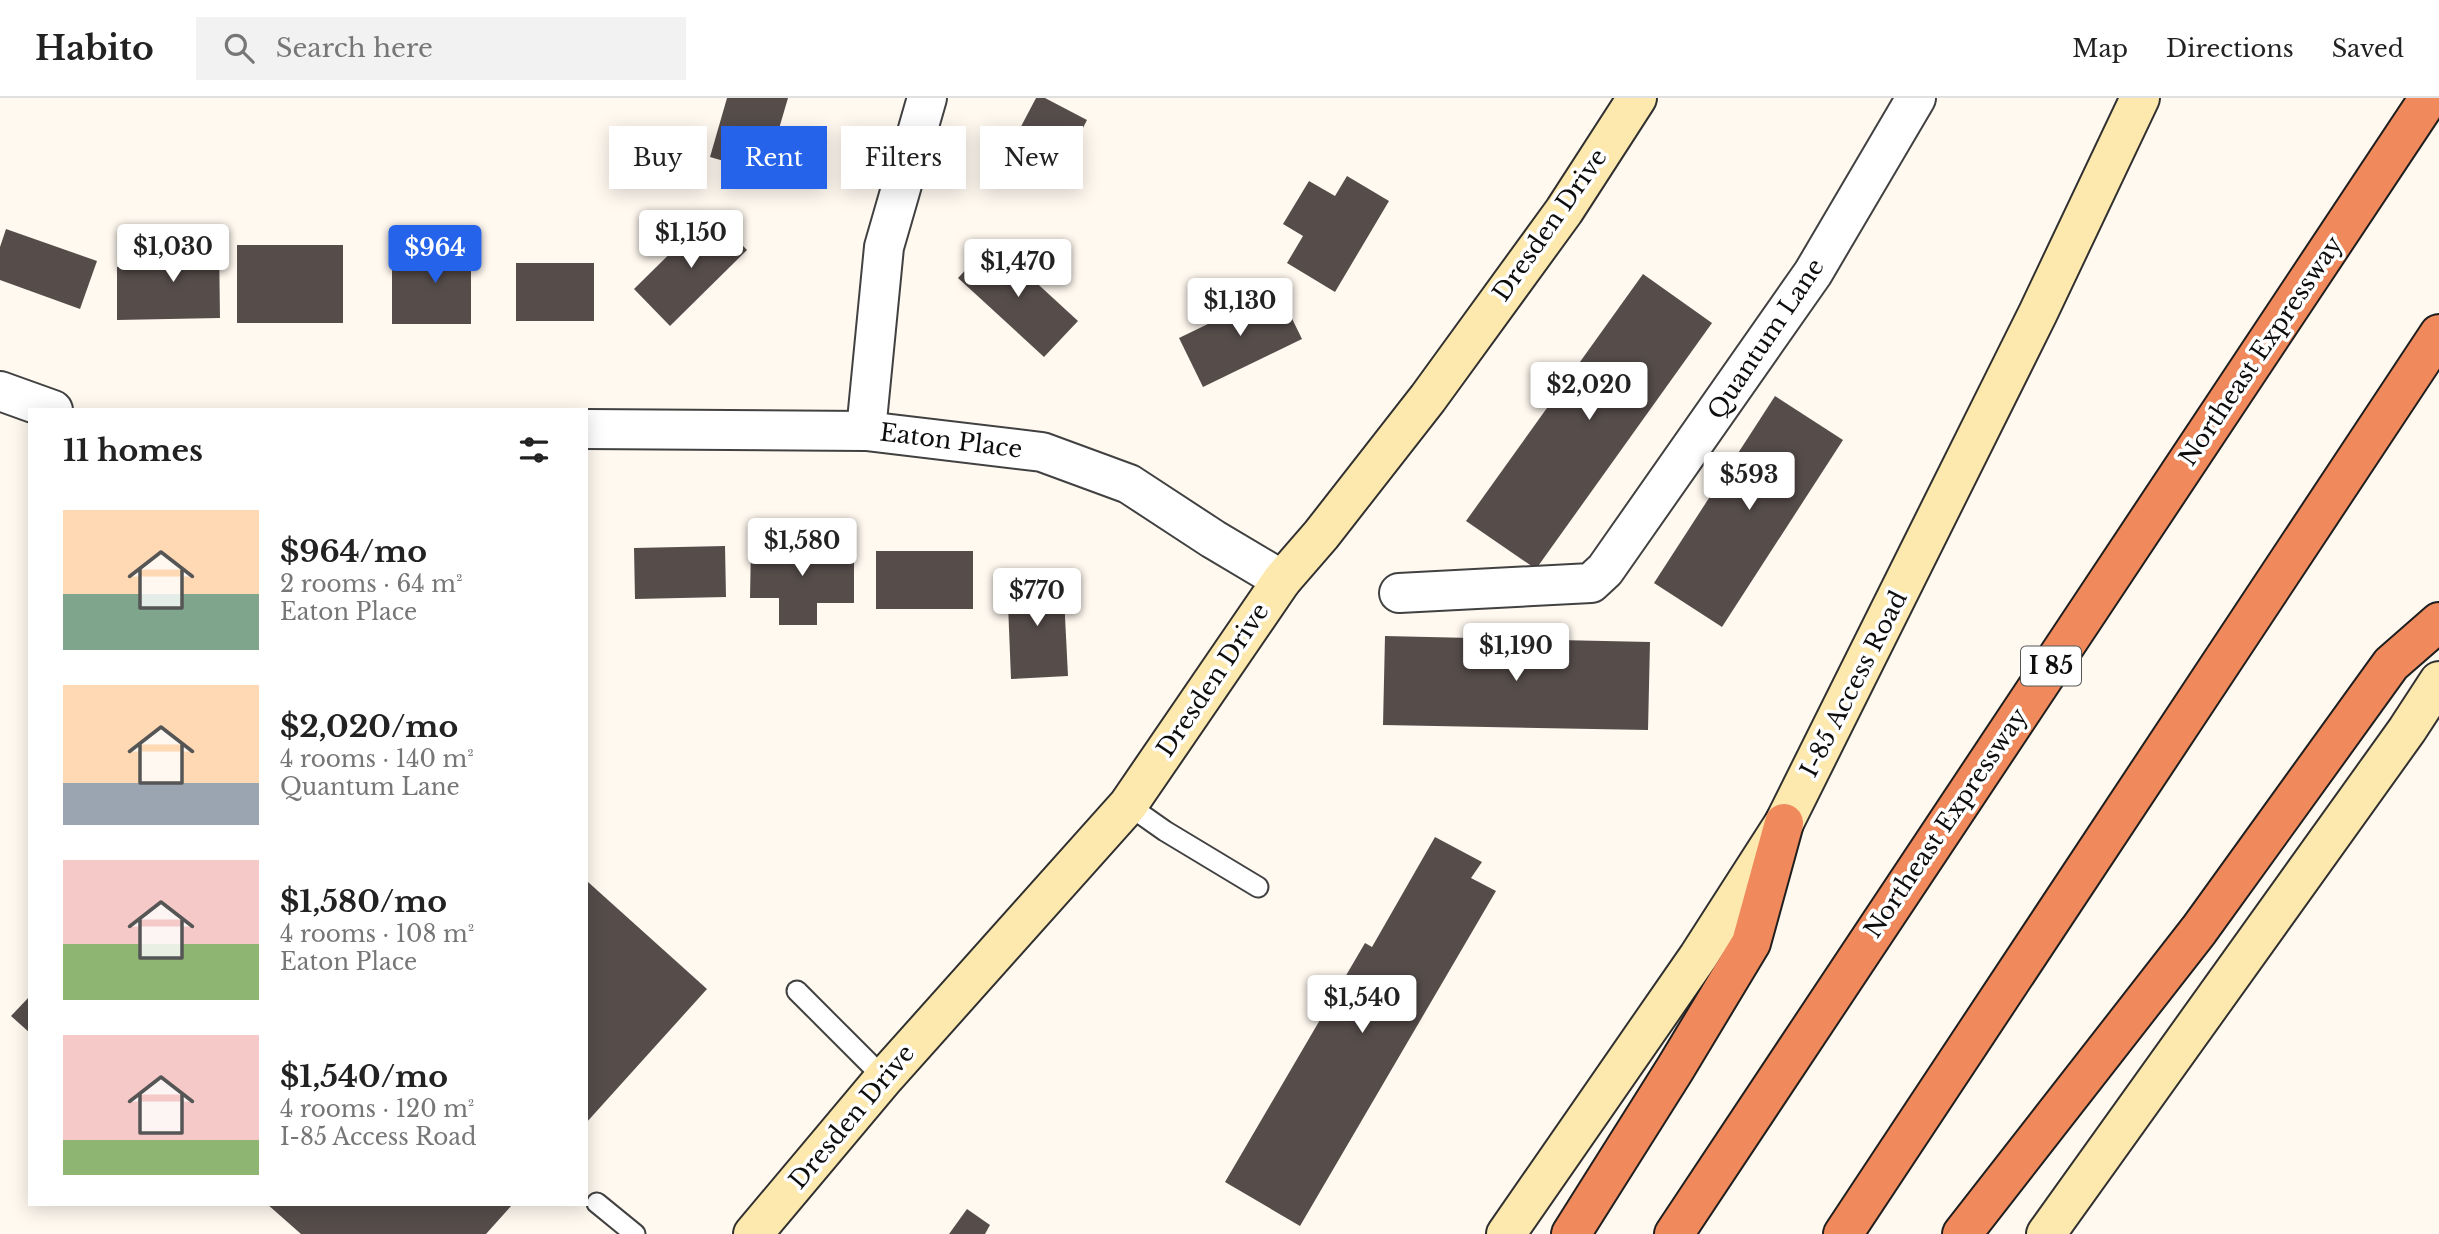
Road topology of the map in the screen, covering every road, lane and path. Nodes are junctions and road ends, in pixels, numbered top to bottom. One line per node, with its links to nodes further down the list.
1 (927, 98): 10 (street)
2 (1637, 98): 11 (main road, Dresden Drive)
3 (1916, 98): 12 (street, Quantum Lane)
4 (2140, 98): 16 (main road, I-85 Access Road)
5 (2429, 98): 25 (highway, Northeast Expressway / I 85)
6 (2439, 334): 26 (highway)
7 (0, 391): 8 (street)
8 (47, 408)
9 (588, 429): 10 (street, Eaton Place)
10 (866, 431): 11 (street, Eaton Place)
11 (1282, 580): 15 (main road, Dresden Drive)
12 (1399, 593)
13 (2439, 622): 27 (highway)
14 (2439, 681): 28 (main road)
15 (1128, 805): 17 (lane); 19 (main road, Dresden Drive)
16 (1784, 823): 23 (main road, I-85 Access Road); 24 (highway)
17 (1258, 887)
18 (797, 991): 19 (lane)
19 (884, 1078): 22 (main road, Dresden Drive)
20 (597, 1203): 21 (lane)
21 (635, 1234)
22 (753, 1234)
23 (1506, 1234)
24 (1572, 1234)
25 (1674, 1234)
26 (1843, 1234)
27 (1962, 1234)
28 (2046, 1234)

